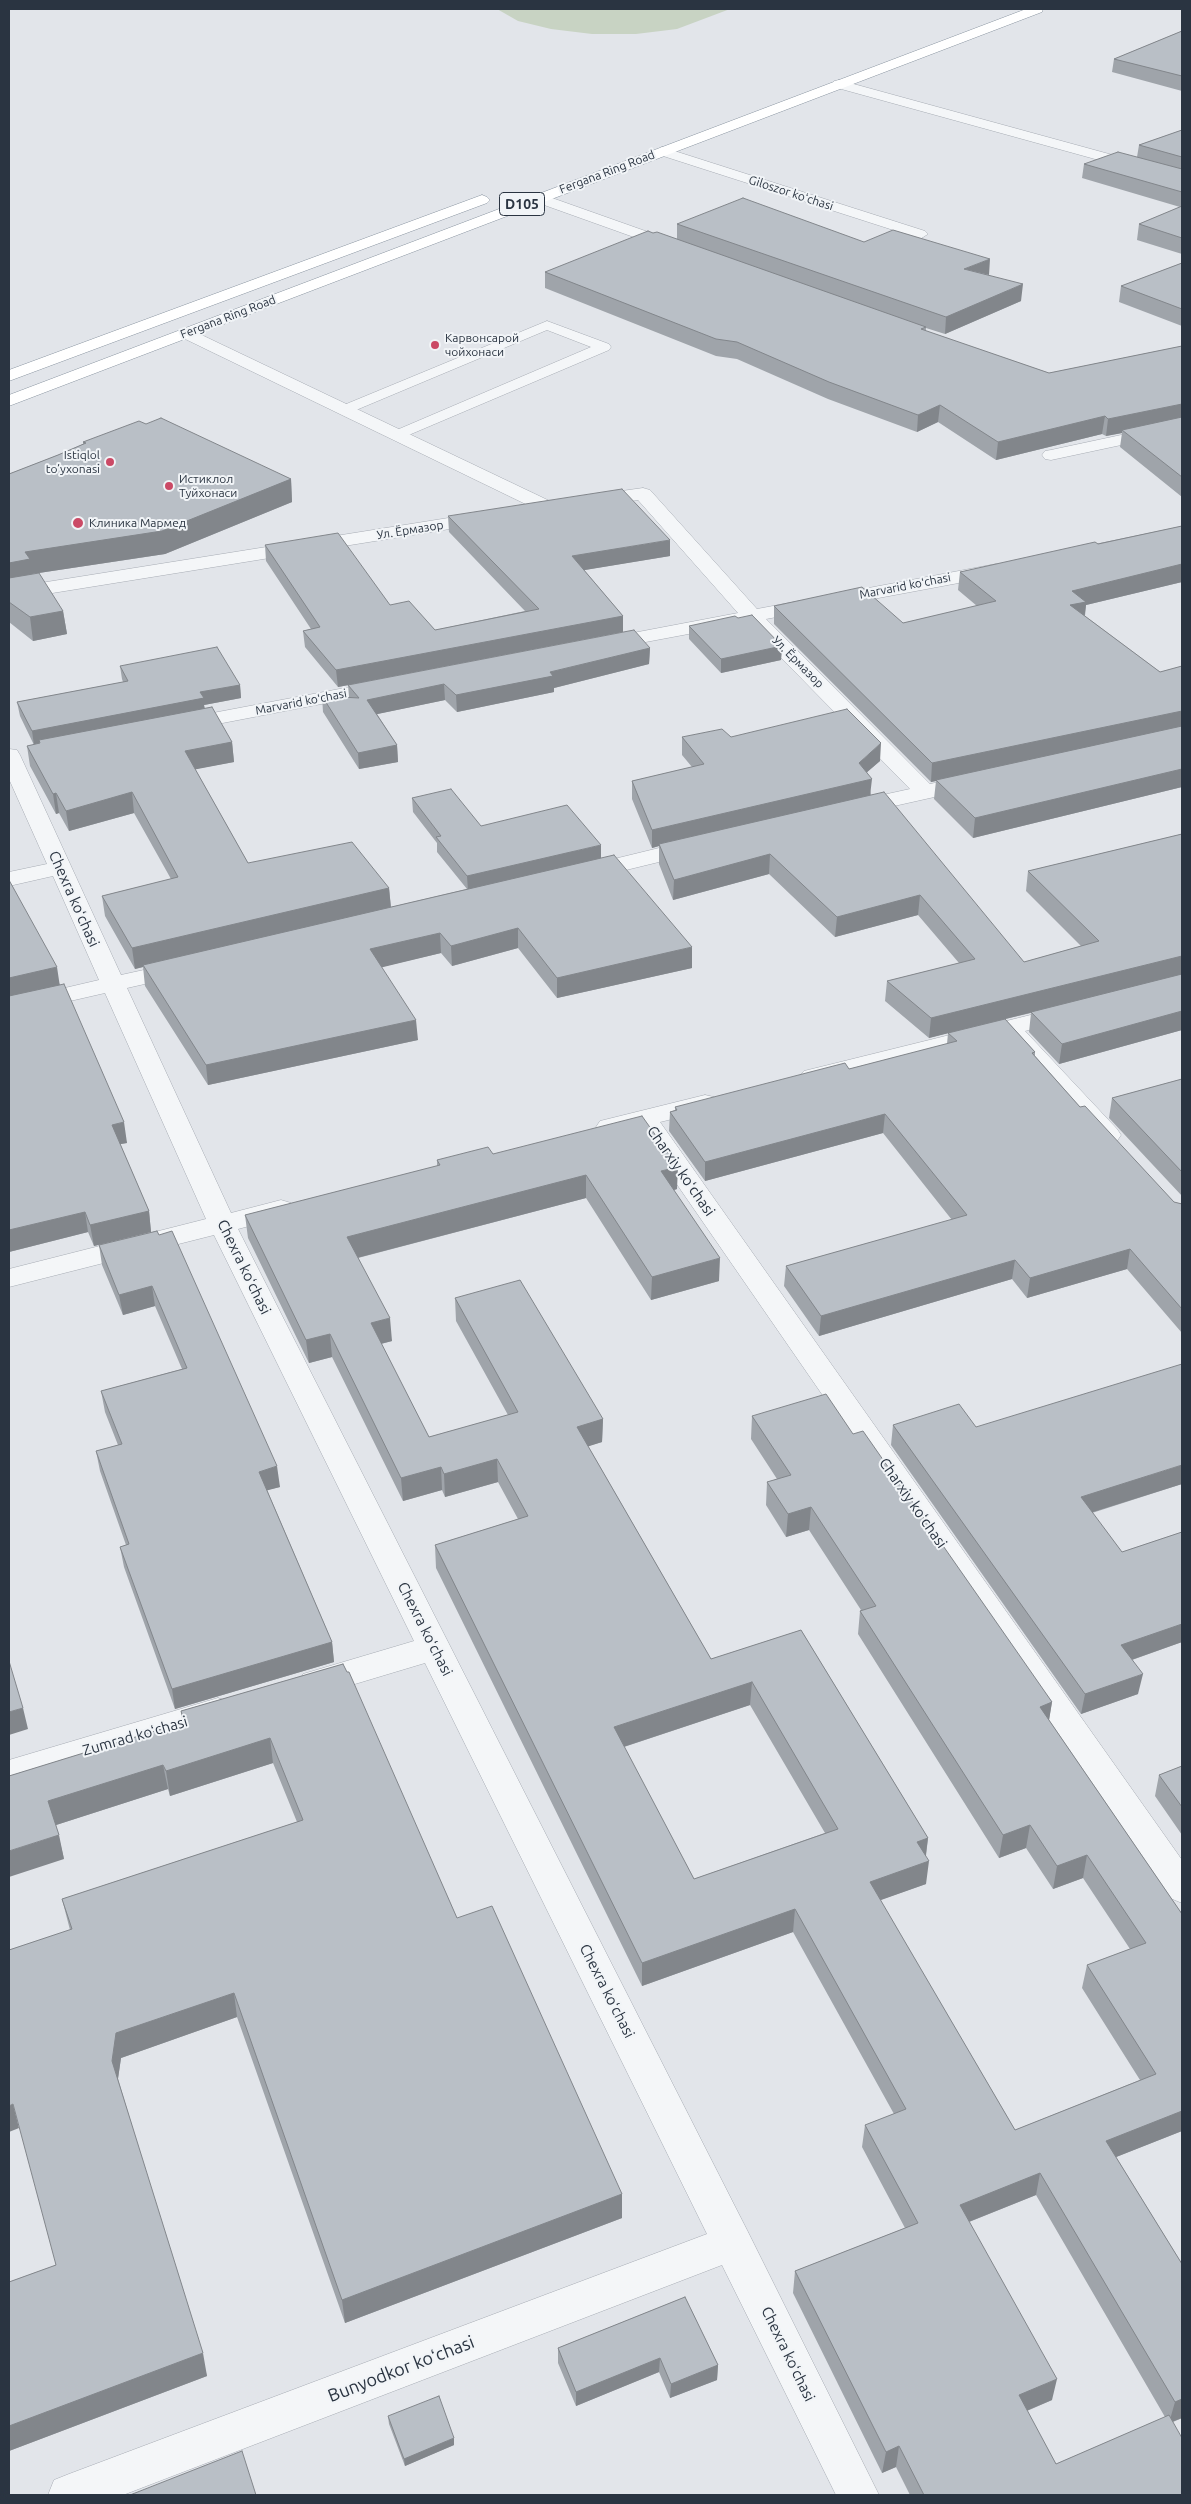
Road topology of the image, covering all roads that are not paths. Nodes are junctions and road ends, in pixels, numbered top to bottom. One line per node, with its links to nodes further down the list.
1 (1036, 9): 2 (highway, Fergana Ring Road / D105)
2 (839, 84): 4 (highway, Fergana Ring Road / D105); 6 (street)
3 (710, 121): 4 (highway)
4 (729, 126): 5 (highway, Fergana Ring Road / D105)
5 (662, 151): 8 (highway, Fergana Ring Road / D105); 9 (street, Giloszor koʻchasi)
6 (1182, 179)
7 (494, 195): 12 (highway, Fergana Ring Road / D105)
8 (538, 198): 10 (street); 11 (highway, Fergana Ring Road / D105)
9 (920, 234)
10 (689, 252)
11 (187, 333): 13 (highway, Fergana Ring Road / D105); 14 (street)
12 (9, 376)
13 (9, 401)
14 (344, 410): 16 (street); 16 (lane)
15 (1182, 427): 17 (street)
16 (397, 435): 18 (street)
17 (1051, 455)
18 (565, 505): 19 (street, Ул. Ёрмазор); 23 (street, Ул. Ёрмазор)
19 (519, 512)
20 (500, 516): 22 (street, Ул. Ёрмазор)
21 (1016, 566): 23 (street, Marvarid koʻchasi)
22 (9, 594)
23 (750, 615): 24 (street, Marvarid koʻchasi); 29 (street, Ул. Ёрмазор)
24 (585, 647)
25 (410, 681): 26 (street, Marvarid koʻchasi)
26 (166, 728)
27 (16, 756): 32 (street, Chexra koʻchasi)
28 (992, 778): 29 (street)
29 (925, 792): 30 (street)
30 (829, 815)
31 (713, 842): 33 (street)
32 (60, 868): 34 (street); 36 (street, Chexra koʻchasi)
33 (568, 877)
34 (9, 879)
35 (200, 964): 36 (street)
36 (113, 985): 37 (street); 46 (street, Chexra koʻchasi)
37 (9, 1008)
38 (1086, 1008): 39 (street)
39 (1008, 1027): 40 (street); 44 (street)
40 (788, 1082)
41 (730, 1096): 42 (street)
42 (644, 1118): 43 (street); 52 (street, Charxiy koʻchasi)
43 (588, 1132)
44 (1122, 1150)
45 (306, 1203): 46 (street)
46 (222, 1224): 47 (street); 48 (street, Chexra koʻchasi)
47 (9, 1278)
48 (434, 1648): 49 (street); 53 (street, Chexra koʻchasi)
49 (283, 1692)
50 (245, 1704): 51 (street, Zumrad koʻchasi)
51 (9, 1773)
52 (1182, 1888)
53 (733, 2243): 54 (street, Bunyodkor koʻchasi); 55 (street, Chexra koʻchasi)
54 (69, 2495)
55 (858, 2495)

